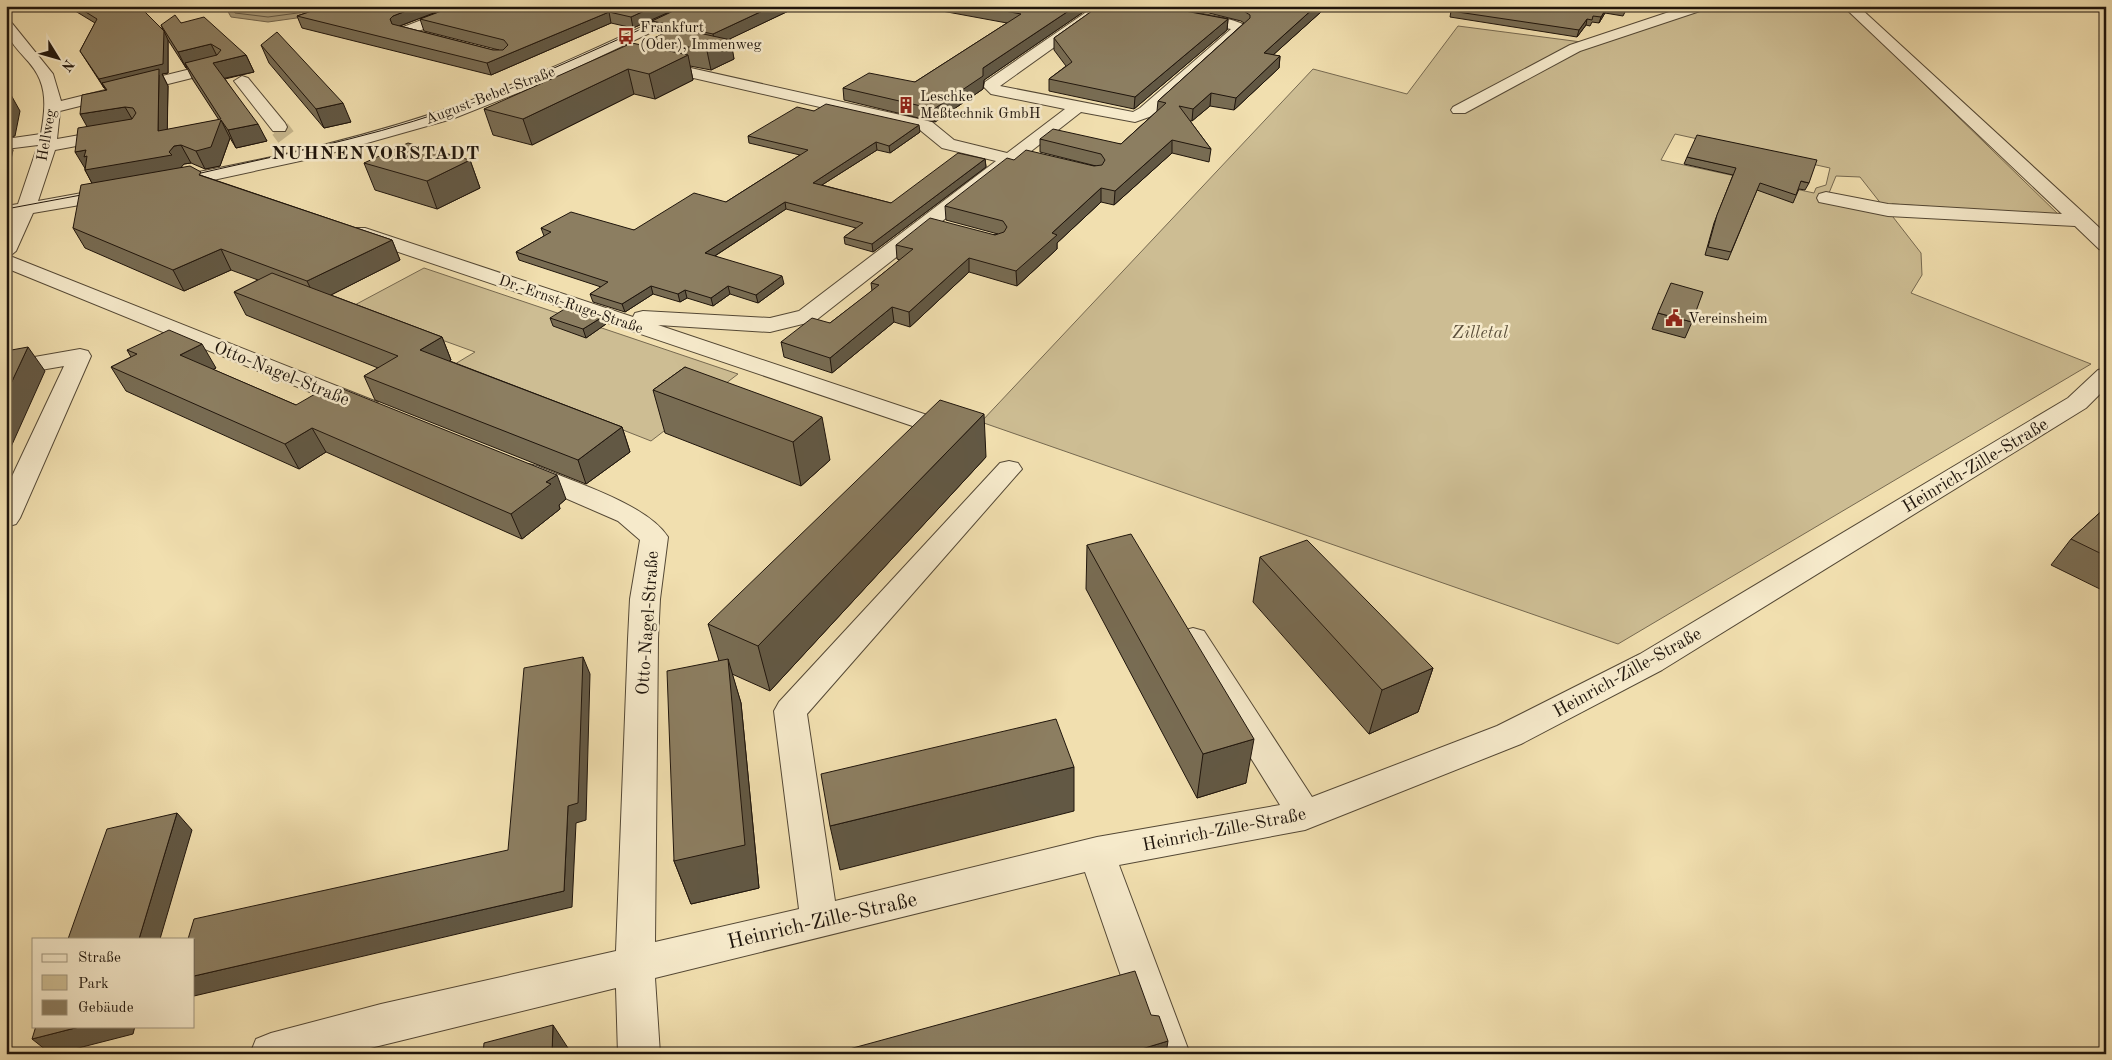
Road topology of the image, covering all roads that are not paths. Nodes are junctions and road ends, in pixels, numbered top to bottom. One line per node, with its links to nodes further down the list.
1 (471, 6): 8 (street)
2 (1106, 6): 12 (street)
3 (1126, 6): 12 (street)
4 (1701, 6): 14 (street)
5 (1850, 6): 28 (street)
6 (684, 7): 9 (street, August-Bebel-Straße)
7 (6, 25): 13 (street, Hellweg)
8 (425, 38)
9 (590, 50): 17 (street, August-Bebel-Straße); 19 (street)
10 (219, 67): 13 (street)
11 (242, 81): 17 (street)
12 (1078, 107): 19 (street)
13 (52, 108): 16 (street, Hellweg)
14 (1459, 110)
15 (126, 132): 16 (street)
16 (47, 142): 18 (street); 26 (street, Hellweg)
17 (289, 142): 20 (street, August-Bebel-Straße)
18 (6, 144)
19 (1021, 157): 29 (street)
20 (196, 174): 21 (street, August-Bebel-Straße); 23 (street)
21 (153, 181)
22 (129, 185): 26 (street)
23 (234, 191)
24 (1826, 198): 28 (street)
25 (6, 202): 26 (street)
26 (29, 204): 27 (street); 33 (street, Hellweg)
27 (6, 212)
28 (2081, 221): 32 (street)
29 (928, 223): 31 (street); 35 (street)
30 (338, 226): 35 (street, Dr.-Ernst-Ruge-Straße)
31 (954, 230)
32 (2106, 245)
33 (6, 250)
34 (6, 261): 38 (street, Otto-Nagel-Straße)
35 (614, 318): 39 (street, Dr.-Ernst-Ruge-Straße)
36 (6, 369): 42 (street)
37 (2106, 375): 44 (street, Heinrich-Zille-Straße)
38 (395, 419)
39 (954, 432)
40 (506, 464): 47 (street, Otto-Nagel-Straße)
41 (1008, 469): 46 (street)
42 (6, 518)
43 (1178, 617): 44 (street)
44 (1305, 815): 45 (street, Heinrich-Zille-Straße)
45 (1097, 853): 46 (street, Heinrich-Zille-Straße); 50 (street)
46 (819, 922): 47 (street, Heinrich-Zille-Straße)
47 (635, 965): 48 (street, Heinrich-Zille-Straße); 49 (street)
48 (271, 1054)
49 (639, 1054)
50 (1169, 1054)

